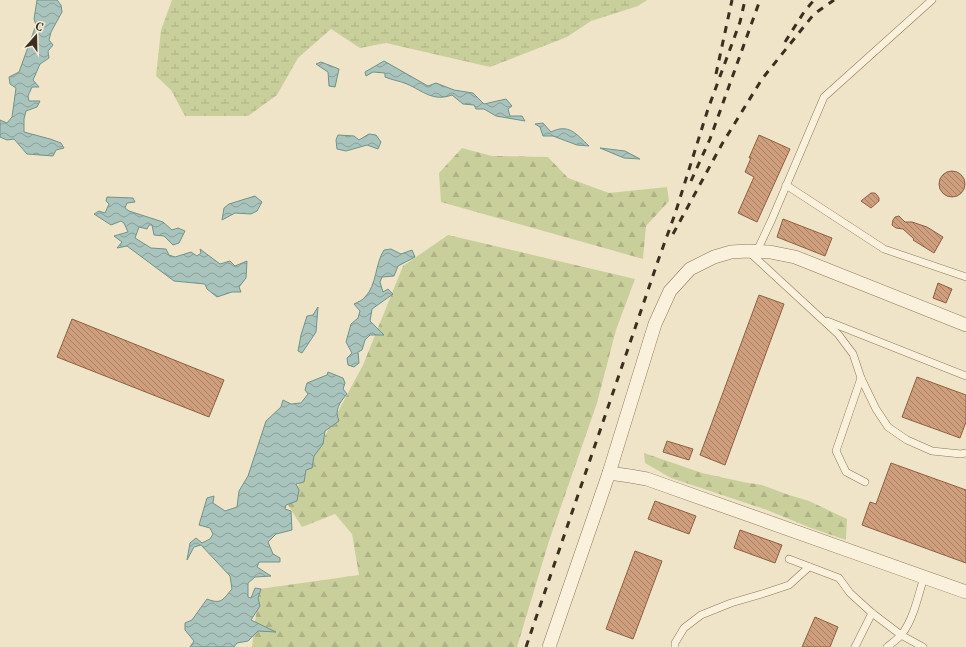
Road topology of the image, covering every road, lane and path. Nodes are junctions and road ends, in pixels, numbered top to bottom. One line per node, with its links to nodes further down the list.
1 (932, 0): 2 (lane)
2 (786, 185): 3 (lane); 4 (lane)
3 (752, 251): 5 (lane); 6 (street); 10 (street)
4 (966, 277)
5 (823, 320): 7 (lane); 8 (lane)
6 (966, 324)
7 (966, 376)
8 (861, 378): 9 (lane); 11 (lane)
9 (966, 453)
10 (610, 473): 14 (street); 18 (street)
11 (865, 482)
12 (789, 559): 13 (lane)
13 (809, 567): 16 (lane); 19 (lane)
14 (924, 577): 15 (street); 17 (lane)
15 (966, 592)
16 (872, 613): 17 (lane); 20 (lane)
17 (901, 635): 21 (lane); 22 (lane)
18 (549, 647)
19 (675, 647)
20 (855, 647)
21 (887, 647)
22 (923, 647)

